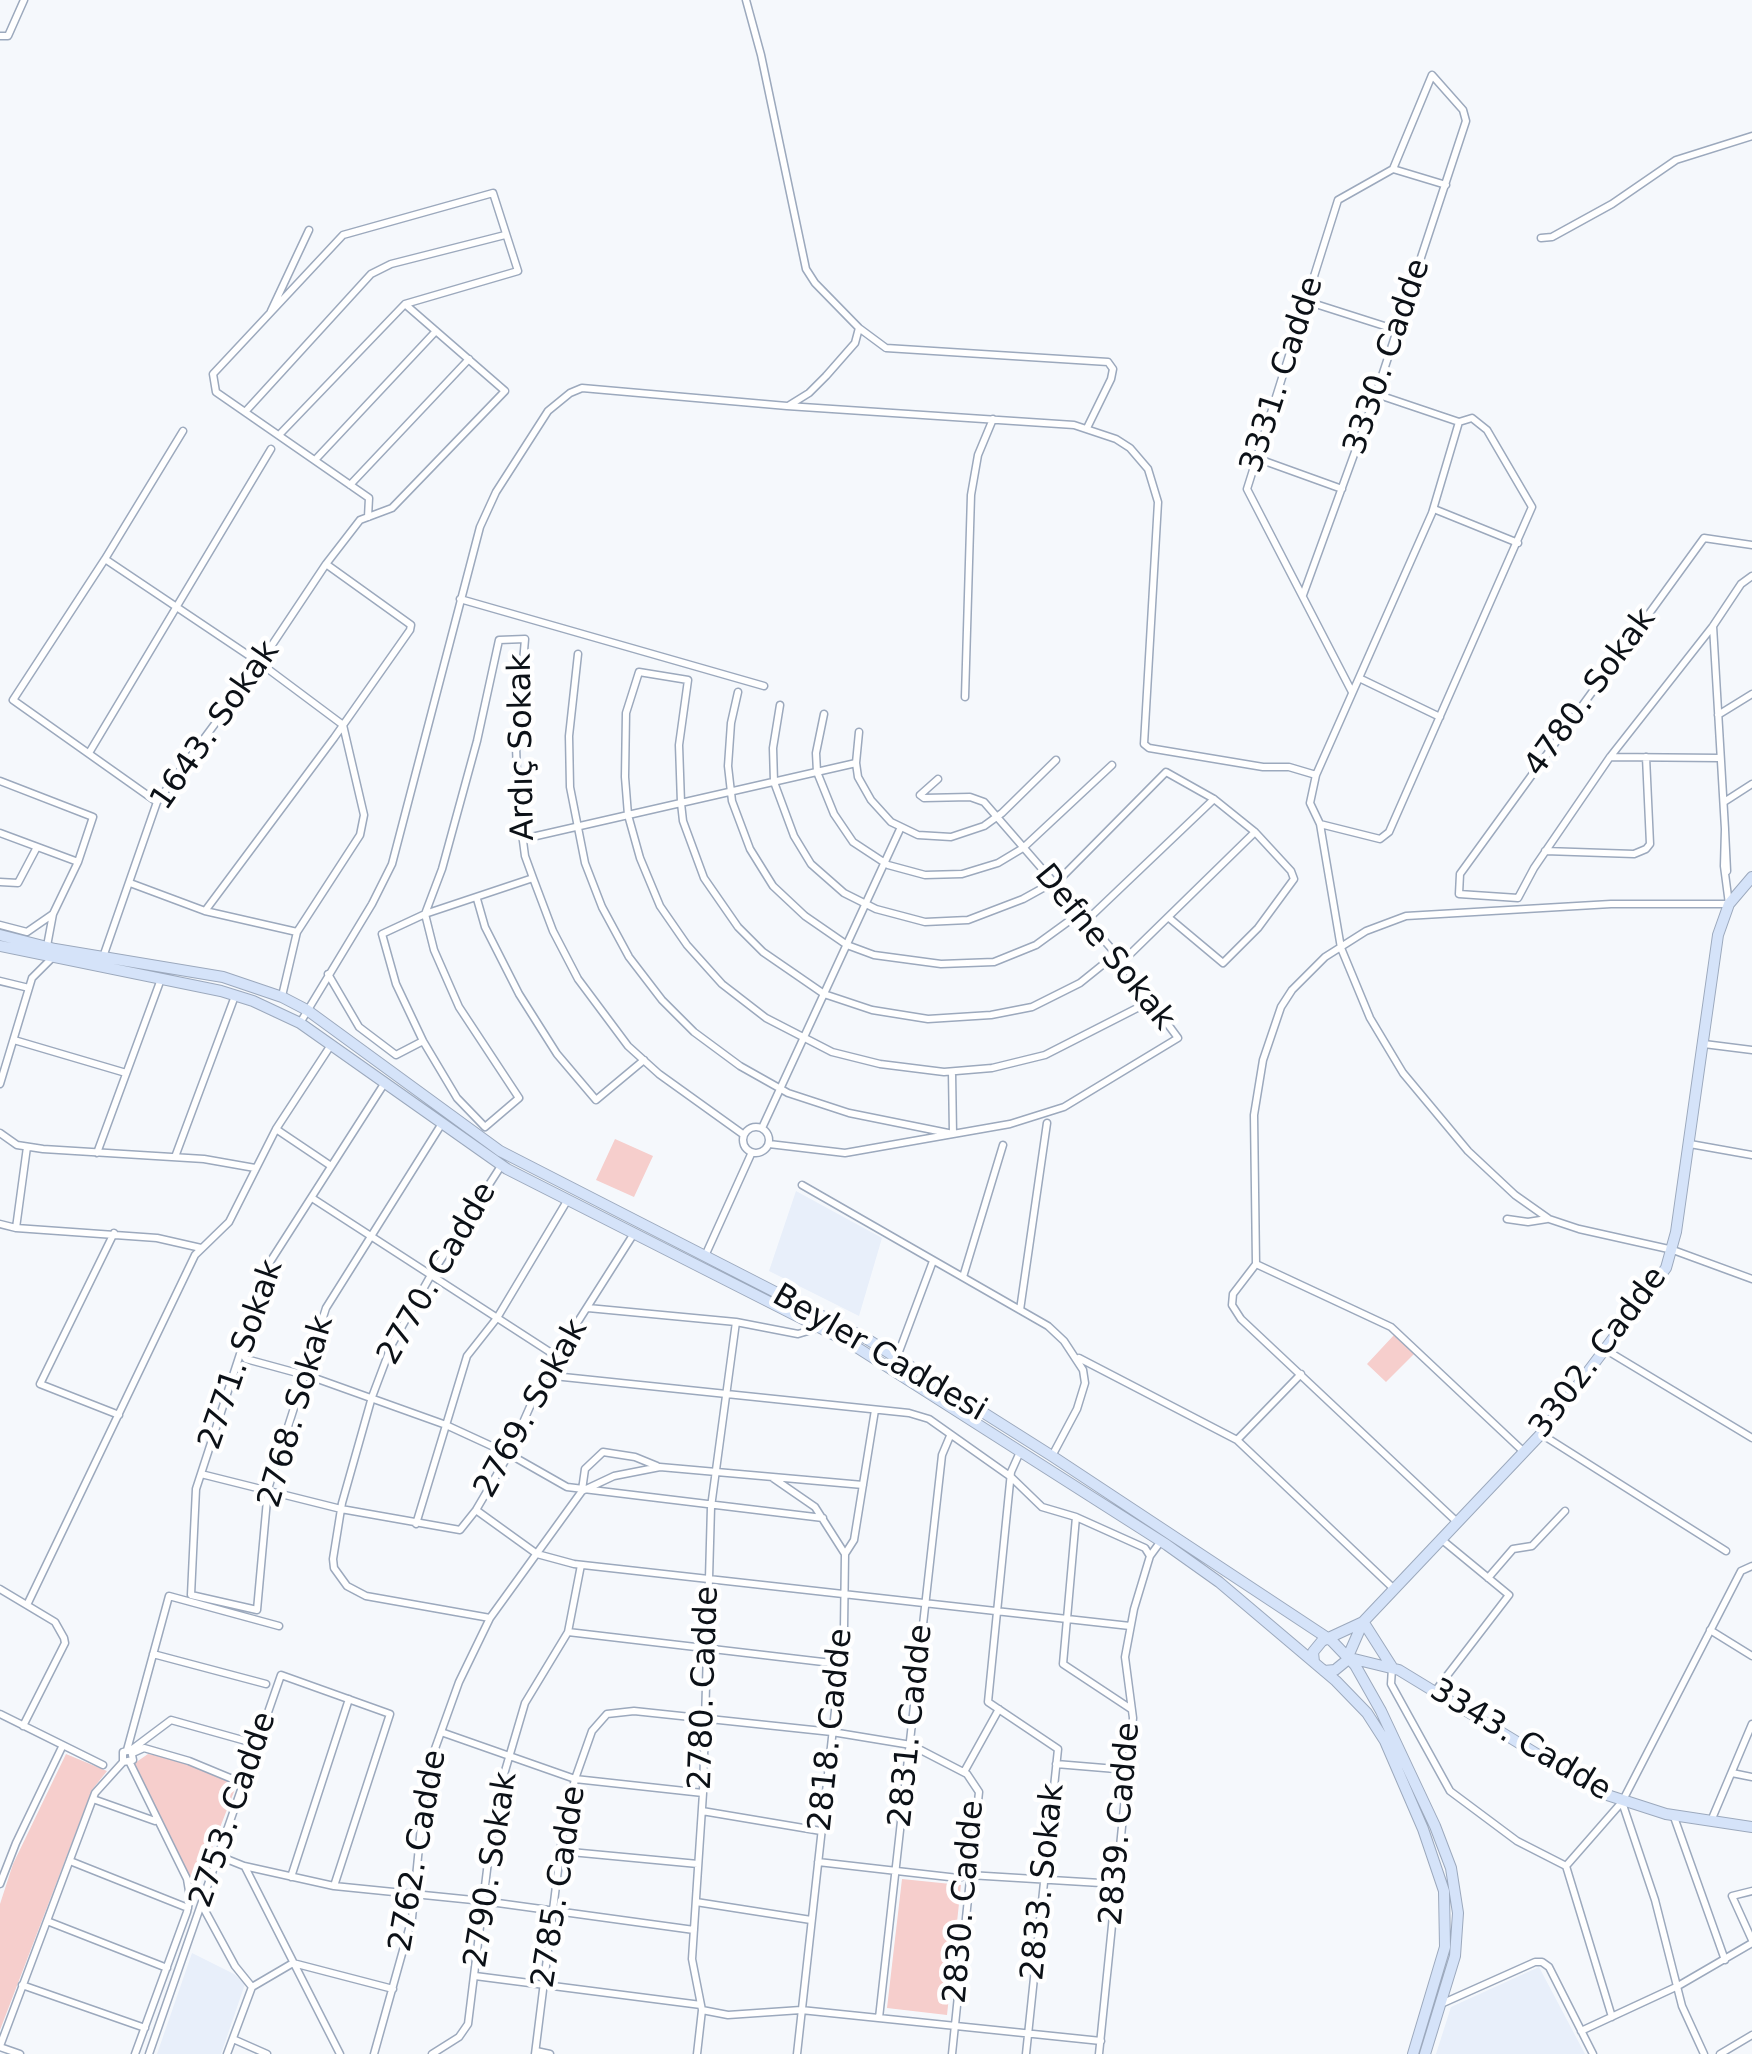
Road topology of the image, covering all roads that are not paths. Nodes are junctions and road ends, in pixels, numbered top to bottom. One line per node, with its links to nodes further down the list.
1 (24, 0): 3 (street)
2 (746, 0): 13 (street)
3 (0, 36)
4 (1752, 136): 9 (street)
5 (1393, 168): 6 (street); 6 (street, 3330. Cadde); 10 (street, 3331. Cadde)
6 (1446, 185): 14 (street, 3330. Cadde)
7 (309, 230): 12 (street)
8 (505, 234): 11 (street); 12 (street); 19 (street)
9 (1541, 238)
10 (1306, 301): 14 (street); 26 (street, 3331. Cadde)
11 (405, 304): 15 (street); 24 (street)
12 (271, 312): 19 (street)
13 (859, 328): 18 (street); 22 (street)
14 (1398, 330): 17 (street, 3330. Cadde)
15 (436, 331): 16 (street); 27 (street)
16 (469, 359): 28 (street); 31 (street, 1643. Sokak)
17 (1376, 394): 21 (street); 29 (street, 3330. Cadde)
18 (787, 406): 20 (street); 38 (street)
19 (244, 412): 24 (street)
20 (993, 419): 22 (street); 48 (street)
21 (1459, 422): 30 (street); 32 (street)
22 (1087, 428): 63 (street)
23 (182, 431): 34 (street)
24 (279, 436): 27 (street)
25 (271, 449): 39 (street)
26 (1256, 458): 29 (street); 37 (street, 3331. Cadde)
27 (315, 460): 28 (street)
28 (350, 484): 31 (street)
29 (1342, 489): 37 (street, 3330. Cadde)
30 (1434, 508): 32 (street); 43 (street)
31 (368, 517): 35 (street, 1643. Sokak)
32 (1518, 543): 52 (street)
33 (1752, 545): 83 (street, 4780. Sokak)
34 (105, 559): 39 (street); 55 (street)
35 (326, 564): 42 (street, 1643. Sokak); 53 (street)
36 (1752, 576): 40 (street)
37 (1303, 595): 46 (street, 3331. Cadde)
38 (460, 599): 44 (street); 110 (street)
39 (177, 607): 42 (street); 55 (street)
40 (1713, 626): 51 (street); 56 (street)
41 (578, 654): 76 (street, Defne Sokak)
42 (260, 663): 53 (street); 70 (street, 1643. Sokak)
43 (1358, 678): 46 (street); 52 (street)
44 (764, 686)
45 (738, 692): 68 (street)
46 (1352, 692): 63 (street)
47 (1752, 694): 51 (street)
48 (965, 697)
49 (780, 705): 66 (street)
50 (824, 714): 62 (street)
51 (1718, 715): 58 (street)
52 (1440, 717): 75 (street)
53 (343, 725): 94 (street); 101 (street)
54 (859, 732): 60 (street)
55 (88, 753): 70 (street)
56 (1610, 757): 57 (street); 83 (street)
57 (1646, 757): 58 (street); 83 (street)
58 (1720, 758): 72 (street)
59 (1056, 760): 74 (street)
60 (856, 763): 62 (street); 77 (street)
61 (1112, 765): 82 (street)
62 (817, 772): 66 (street); 85 (street)
63 (1316, 775): 75 (street)
64 (938, 779): 74 (street, Defne Sokak)
65 (0, 781): 84 (street)
66 (774, 782): 68 (street); 92 (street)
67 (1752, 784): 72 (street)
68 (732, 791): 71 (street); 103 (street)
69 (1214, 799): 78 (street); 89 (street); 99 (street)
70 (158, 802): 90 (street, 1643. Sokak)
71 (680, 803): 73 (street); 73 (street); 115 (street)
72 (1723, 803): 93 (street)
73 (628, 815): 76 (street); 121 (street)
74 (994, 816): 77 (street); 82 (street, Defne Sokak)
75 (1320, 824): 105 (street)
76 (577, 826): 80 (street); 132 (street, Defne Sokak)
77 (901, 827): 85 (street)
78 (1255, 832): 98 (street); 98 (street)
79 (0, 833): 81 (street)
80 (523, 839): 87 (street, Ardıç Sokak); 97 (street, Ardıç Sokak)
81 (37, 847): 84 (street); 88 (street)
82 (1023, 848): 85 (street); 89 (street, Defne Sokak)
83 (1545, 851)
84 (78, 862): 96 (street)
85 (884, 863): 92 (street)
86 (1752, 877): 93 (main road)
87 (533, 878): 91 (street); 127 (street, Ardıç Sokak)
88 (0, 882)
89 (1054, 882): 92 (street); 95 (street, Defne Sokak)
90 (130, 883): 94 (street); 109 (street, 1643. Sokak)
91 (478, 899): 97 (street); 127 (street)
92 (866, 904): 103 (street)
93 (1729, 904): 105 (street); 124 (main road, 3302. Cadde)
94 (205, 911): 101 (street)
95 (1080, 913): 99 (street, Defne Sokak); 103 (street)
96 (54, 914): 100 (street); 106 (street)
97 (425, 914): 123 (street); 123 (street)
98 (1168, 917): 108 (street)
99 (1087, 920): 107 (street, Defne Sokak)
100 (0, 925)
101 (297, 932): 117 (street)
102 (0, 935): 106 (main road, Beyler Caddesi)
103 (846, 945): 115 (street)
104 (0, 946): 106 (main road, Beyler Caddesi)
105 (1341, 948): 155 (street); 166 (street)
106 (46, 951): 109 (main road, Beyler Caddesi); 111 (street); 111 (street)
107 (1116, 954): 108 (street, Defne Sokak); 115 (street)
108 (1122, 962): 118 (street, Defne Sokak)
109 (102, 963): 113 (main road, Beyler Caddesi); 117 (main road, Beyler Caddesi)
110 (328, 974): 119 (street); 123 (street)
111 (32, 978): 114 (street)
112 (0, 980): 114 (street)
113 (161, 980): 116 (main road, Beyler Caddesi); 129 (street)
114 (30, 988): 122 (street)
115 (824, 994): 121 (street)
116 (236, 996): 120 (main road, Beyler Caddesi); 148 (street)
117 (282, 998): 119 (main road, Beyler Caddesi)
118 (1151, 1001): 128 (street); 138 (street, Defne Sokak)
119 (307, 1010): 120 (street); 159 (main road, Beyler Caddesi)
120 (300, 1022): 125 (main road, Beyler Caddesi)
121 (803, 1039): 128 (street); 132 (street)
122 (14, 1040): 129 (street); 130 (street)
123 (423, 1040)
124 (1702, 1043): 126 (street); 141 (main road, 3302. Cadde)
125 (331, 1045): 131 (main road, Beyler Caddesi); 136 (street)
126 (1752, 1050)
127 (644, 1060): 139 (street, Ardıç Sokak)
128 (952, 1072): 138 (street)
129 (126, 1073): 145 (street)
130 (0, 1084)
131 (384, 1084): 134 (main road, Beyler Caddesi); 149 (street, 2771. Sokak)
132 (780, 1089): 135 (street); 138 (street, Defne Sokak)
133 (1046, 1123): 171 (street)
134 (440, 1125): 150 (main road, Beyler Caddesi); 161 (street, 2768. Sokak)
135 (762, 1128): 139 (street); 140 (street)
136 (276, 1130): 149 (street); 151 (street)
137 (0, 1133): 144 (street)
138 (953, 1134): 140 (street)
139 (744, 1135): 146 (street)
140 (769, 1144): 146 (street)
141 (1690, 1144): 147 (street); 163 (main road, 3302. Cadde)
142 (1003, 1145): 168 (street)
143 (1752, 1146): 147 (street)
144 (27, 1147): 145 (street); 158 (street)
145 (97, 1152): 148 (street)
146 (752, 1152): 165 (street)
147 (1751, 1155)
148 (174, 1158): 151 (street)
149 (331, 1166): 153 (street, 2771. Sokak)
150 (501, 1166): 154 (main road, Beyler Caddesi); 167 (street, 2770. Cadde)
151 (255, 1168): 162 (street)
152 (802, 1185): 164 (street)
153 (312, 1198): 161 (street); 175 (street, 2771. Sokak)
154 (568, 1202): 159 (main road, Beyler Caddesi); 172 (street)
155 (1548, 1218): 156 (street); 163 (street)
156 (1507, 1219)
157 (0, 1224): 158 (street)
158 (16, 1228): 160 (street)
159 (636, 1229): 165 (main road, Beyler Caddesi); 170 (street, 2769. Sokak)
160 (114, 1233): 162 (street); 186 (street)
161 (370, 1234): 167 (street); 182 (street, 2768. Sokak)
162 (202, 1248): 186 (street)
163 (1672, 1250): 169 (street); 176 (main road, 3302. Cadde)
164 (933, 1260): 168 (street); 179 (street)
165 (703, 1263): 174 (main road, Beyler Caddesi); 179 (main road, Beyler Caddesi)
166 (1256, 1264): 180 (street); 193 (street)
167 (431, 1275): 172 (street); 184 (street, 2770. Cadde)
168 (963, 1278): 171 (street)
169 (1752, 1280)
170 (588, 1308): 173 (street); 177 (street, 2769. Sokak)
171 (1020, 1310): 178 (street)
172 (497, 1318): 177 (street); 187 (street)
173 (736, 1322): 174 (street); 183 (street, 2780. Cadde)
174 (819, 1328): 192 (main road, Beyler Caddesi)
175 (240, 1350): 182 (street); 198 (street, 2771. Sokak)
176 (1606, 1350): 188 (main road, 3302. Cadde); 190 (street)
177 (556, 1356): 181 (street, 2769. Sokak)
178 (1076, 1356): 191 (street); 195 (street)
179 (896, 1358): 195 (main road, Beyler Caddesi)
180 (1301, 1374): 191 (street); 210 (street)
181 (544, 1375): 183 (street); 194 (street, 2769. Sokak)
182 (303, 1376): 184 (street); 202 (street, 2768. Sokak)
183 (725, 1395): 185 (street); 197 (street, 2780. Cadde)
184 (372, 1396): 187 (street); 205 (street, 2770. Cadde)
185 (875, 1410): 189 (street); 201 (street, 2818. Cadde)
186 (118, 1415): 226 (street)
187 (446, 1425): 194 (street); 211 (street)
188 (1541, 1434): 193 (main road, 3302. Cadde); 214 (street)
189 (950, 1436): 199 (street); 225 (street, 2831. Cadde)
190 (1752, 1438)
191 (1237, 1440): 222 (street)
192 (1021, 1451): 199 (street); 213 (main road, Beyler Caddesi)
193 (1524, 1452): 210 (main road, 3302. Cadde)
194 (508, 1454): 203 (street); 206 (street, 2769. Sokak)
195 (1052, 1456): 236 (main road, Beyler Caddesi)
196 (660, 1467): 197 (street); 203 (street); 203 (street, 2762. Cadde)
197 (714, 1470): 200 (street); 204 (street, 2780. Cadde)
198 (201, 1474): 202 (street, 2769. Sokak); 227 (street, 2771. Sokak)
199 (1011, 1477): 208 (street); 228 (street)
200 (772, 1478): 201 (street); 209 (street)
201 (863, 1486): 216 (street, 2818. Cadde)
202 (268, 1489): 205 (street, 2769. Sokak); 227 (street, 2768. Sokak)
203 (582, 1491): 204 (street); 215 (street, 2762. Cadde)
204 (711, 1507): 209 (street); 220 (street, 2780. Cadde)
205 (341, 1508): 211 (street, 2769. Sokak); 230 (street, 2770. Cadde)
206 (476, 1510): 211 (street, 2769. Sokak); 215 (street)
207 (1564, 1510): 221 (street)
208 (1076, 1517): 217 (street); 229 (street)
209 (822, 1518): 216 (street)
210 (1456, 1521): 212 (main road, 3302. Cadde)
211 (416, 1524)
212 (1440, 1538): 221 (street); 222 (main road, 3302. Cadde)
213 (1161, 1541): 217 (street, 2839. Cadde); 241 (main road, Beyler Caddesi)
214 (1726, 1550)
215 (537, 1554): 218 (street); 230 (street, 2762. Cadde)
216 (845, 1554): 224 (street, 2818. Cadde)
217 (1150, 1556): 233 (street, 2839. Cadde)
218 (581, 1565): 220 (street); 235 (street, 2790. Sokak)
219 (1750, 1566): 234 (street)
220 (708, 1578): 224 (street); 237 (street, 2780. Cadde)
221 (1488, 1578): 246 (street)
222 (1393, 1588): 231 (main road, 3302. Cadde)
223 (0, 1589): 226 (street)
224 (844, 1593): 225 (street); 242 (street, 2818. Cadde)
225 (925, 1604): 228 (street); 257 (street, 2831. Cadde)
226 (27, 1605): 253 (street)
227 (257, 1610)
228 (997, 1612): 229 (street); 248 (street)
229 (1066, 1617): 233 (street); 249 (street)
230 (490, 1618): 254 (street, 2762. Cadde)
231 (1363, 1622): 236 (main road, 3302. Cadde); 240 (main road, 3302. Cadde); 243 (main road)
232 (279, 1626): 238 (street)
233 (1130, 1626): 249 (street, 2839. Cadde)
234 (1710, 1630): 239 (street); 272 (street)
235 (568, 1632): 237 (street); 260 (street, 2790. Sokak)
236 (1328, 1637): 240 (main road, Beyler Caddesi); 241 (main road)
237 (707, 1650): 242 (street); 251 (street, 2780. Cadde)
238 (153, 1654): 245 (street); 259 (street)
239 (1752, 1656)
240 (1349, 1658): 243 (main road, 3343. Cadde); 244 (main road); 313 (main road, Beyler Caddesi)
241 (1314, 1662): 244 (main road, Beyler Caddesi)
242 (840, 1664): 255 (street, 2818. Cadde)
243 (1392, 1667): 246 (main road, 3343. Cadde); 285 (street)
244 (1324, 1671): 341 (main road, Beyler Caddesi)
245 (266, 1684)
246 (1436, 1690): 272 (main road, 3343. Cadde)
247 (350, 1699): 280 (street, 2753. Cadde); 288 (street); 292 (street, 2753. Cadde)
248 (999, 1709): 262 (street, 2833. Sokak); 265 (street)
249 (1132, 1709): 264 (street, 2839. Cadde)
250 (0, 1714): 253 (street)
251 (705, 1719): 255 (street, 2785. Cadde); 269 (street, 2785. Cadde); 270 (street, 2780. Cadde)
252 (1752, 1724): 266 (street)
253 (23, 1726): 258 (street)
254 (442, 1732): 260 (street); 294 (street, 2762. Cadde)
255 (832, 1732): 257 (street, 2830. Cadde); 278 (street, 2818. Cadde)
256 (246, 1741): 259 (street)
257 (910, 1745): 265 (street, 2830. Cadde); 286 (street, 2831. Cadde)
258 (62, 1747): 263 (street); 290 (street)
259 (130, 1751): 261 (street); 268 (street)
260 (510, 1756): 269 (street); 295 (street, 2790. Sokak)
261 (126, 1762): 271 (street); 275 (street)
262 (1056, 1764): 264 (street); 289 (street, 2833. Sokak)
263 (103, 1765)
264 (1128, 1770): 291 (street, 2839. Cadde)
265 (964, 1772): 287 (street, 2830. Cadde)
266 (1732, 1773): 267 (street); 276 (street)
267 (1752, 1777)
268 (230, 1778)
269 (575, 1779): 270 (street); 279 (street, 2785. Cadde)
270 (703, 1793): 273 (street, 2780. Cadde)
271 (93, 1799): 275 (street); 281 (street)
272 (1622, 1802): 274 (main road, 3343. Cadde); 285 (street); 310 (street)
273 (702, 1811): 278 (street); 283 (street, 2780. Cadde)
274 (1674, 1816): 276 (main road, 3343. Cadde); 304 (street)
275 (156, 1822): 298 (street)
276 (1710, 1822): 277 (main road, 3343. Cadde)
277 (1752, 1827)
278 (821, 1831): 282 (street, 2818. Cadde)
279 (560, 1851): 283 (street); 299 (street, 2785. Cadde)
280 (219, 1856): 284 (street); 297 (street, 2753. Cadde)
281 (70, 1861): 298 (street); 301 (street)
282 (818, 1862): 286 (street); 300 (street, 2818. Cadde)
283 (698, 1864): 296 (street, 2780. Cadde)
284 (244, 1866): 288 (street); 305 (street)
285 (1566, 1866): 316 (street)
286 (896, 1871): 287 (street); 317 (street, 2831. Cadde)
287 (969, 1875): 289 (street); 318 (street, 2830. Cadde)
288 (290, 1877): 292 (street)
289 (1045, 1882): 291 (street); 321 (street, 2833. Sokak)
290 (0, 1884)
291 (1117, 1884): 324 (street, 2839. Cadde)
292 (334, 1886): 294 (street)
293 (1752, 1892): 303 (street)
294 (414, 1895): 295 (street); 312 (street, 2762. Cadde)
295 (483, 1901): 299 (street); 307 (street, 2790. Sokak)
296 (696, 1902): 300 (street); 302 (street, 2780. Cadde)
297 (202, 1906): 311 (street); 329 (street, 2753. Cadde)
298 (188, 1908): 306 (street)
299 (554, 1910): 302 (street); 308 (street, 2785. Cadde)
300 (811, 1920): 315 (street, 2818. Cadde)
301 (46, 1921): 306 (street); 309 (street)
302 (694, 1930): 314 (street, 2780. Cadde)
303 (1752, 1942): 304 (street)
304 (1725, 1960): 310 (street)
305 (293, 1963): 311 (street); 312 (street); 332 (street)
306 (167, 1968): 319 (street)
307 (475, 1976): 308 (street); 334 (street, 2790. Sokak)
308 (545, 1984): 314 (street); 326 (street, 2785. Cadde)
309 (22, 1985): 319 (street); 325 (street)
310 (1678, 1986): 316 (street); 344 (street)
311 (252, 1987): 323 (street)
312 (392, 1989): 333 (street, 2762. Cadde)
313 (1441, 2004): 320 (street); 342 (main road, Beyler Caddesi)
314 (701, 2008): 315 (street); 336 (street, 2780. Cadde)
315 (802, 2010): 317 (street); 337 (street, 2818. Cadde)
316 (1612, 2017): 320 (street)
317 (878, 2018): 318 (street)
318 (954, 2024): 321 (street); 338 (street, 2830. Cadde)
319 (145, 2028): 328 (street)
320 (1581, 2031): 343 (street)
321 (1028, 2032): 324 (street); 339 (street, 2833. Sokak)
322 (1752, 2035): 345 (street)
323 (232, 2039): 330 (street); 331 (street)
324 (1100, 2041): 340 (street, 2839. Cadde)
325 (0, 2046): 327 (street)
326 (536, 2053): 335 (street)
327 (20, 2054)
328 (135, 2054)
329 (148, 2054)
330 (227, 2054)
331 (266, 2054)
332 (340, 2054)
333 (374, 2054)
334 (432, 2054)
335 (550, 2054)
336 (697, 2054)
337 (797, 2054)
338 (952, 2054)
339 (1026, 2054)
340 (1099, 2054)
341 (1413, 2054)
342 (1424, 2054)
343 (1593, 2054)
344 (1704, 2054)
345 (1720, 2054)

